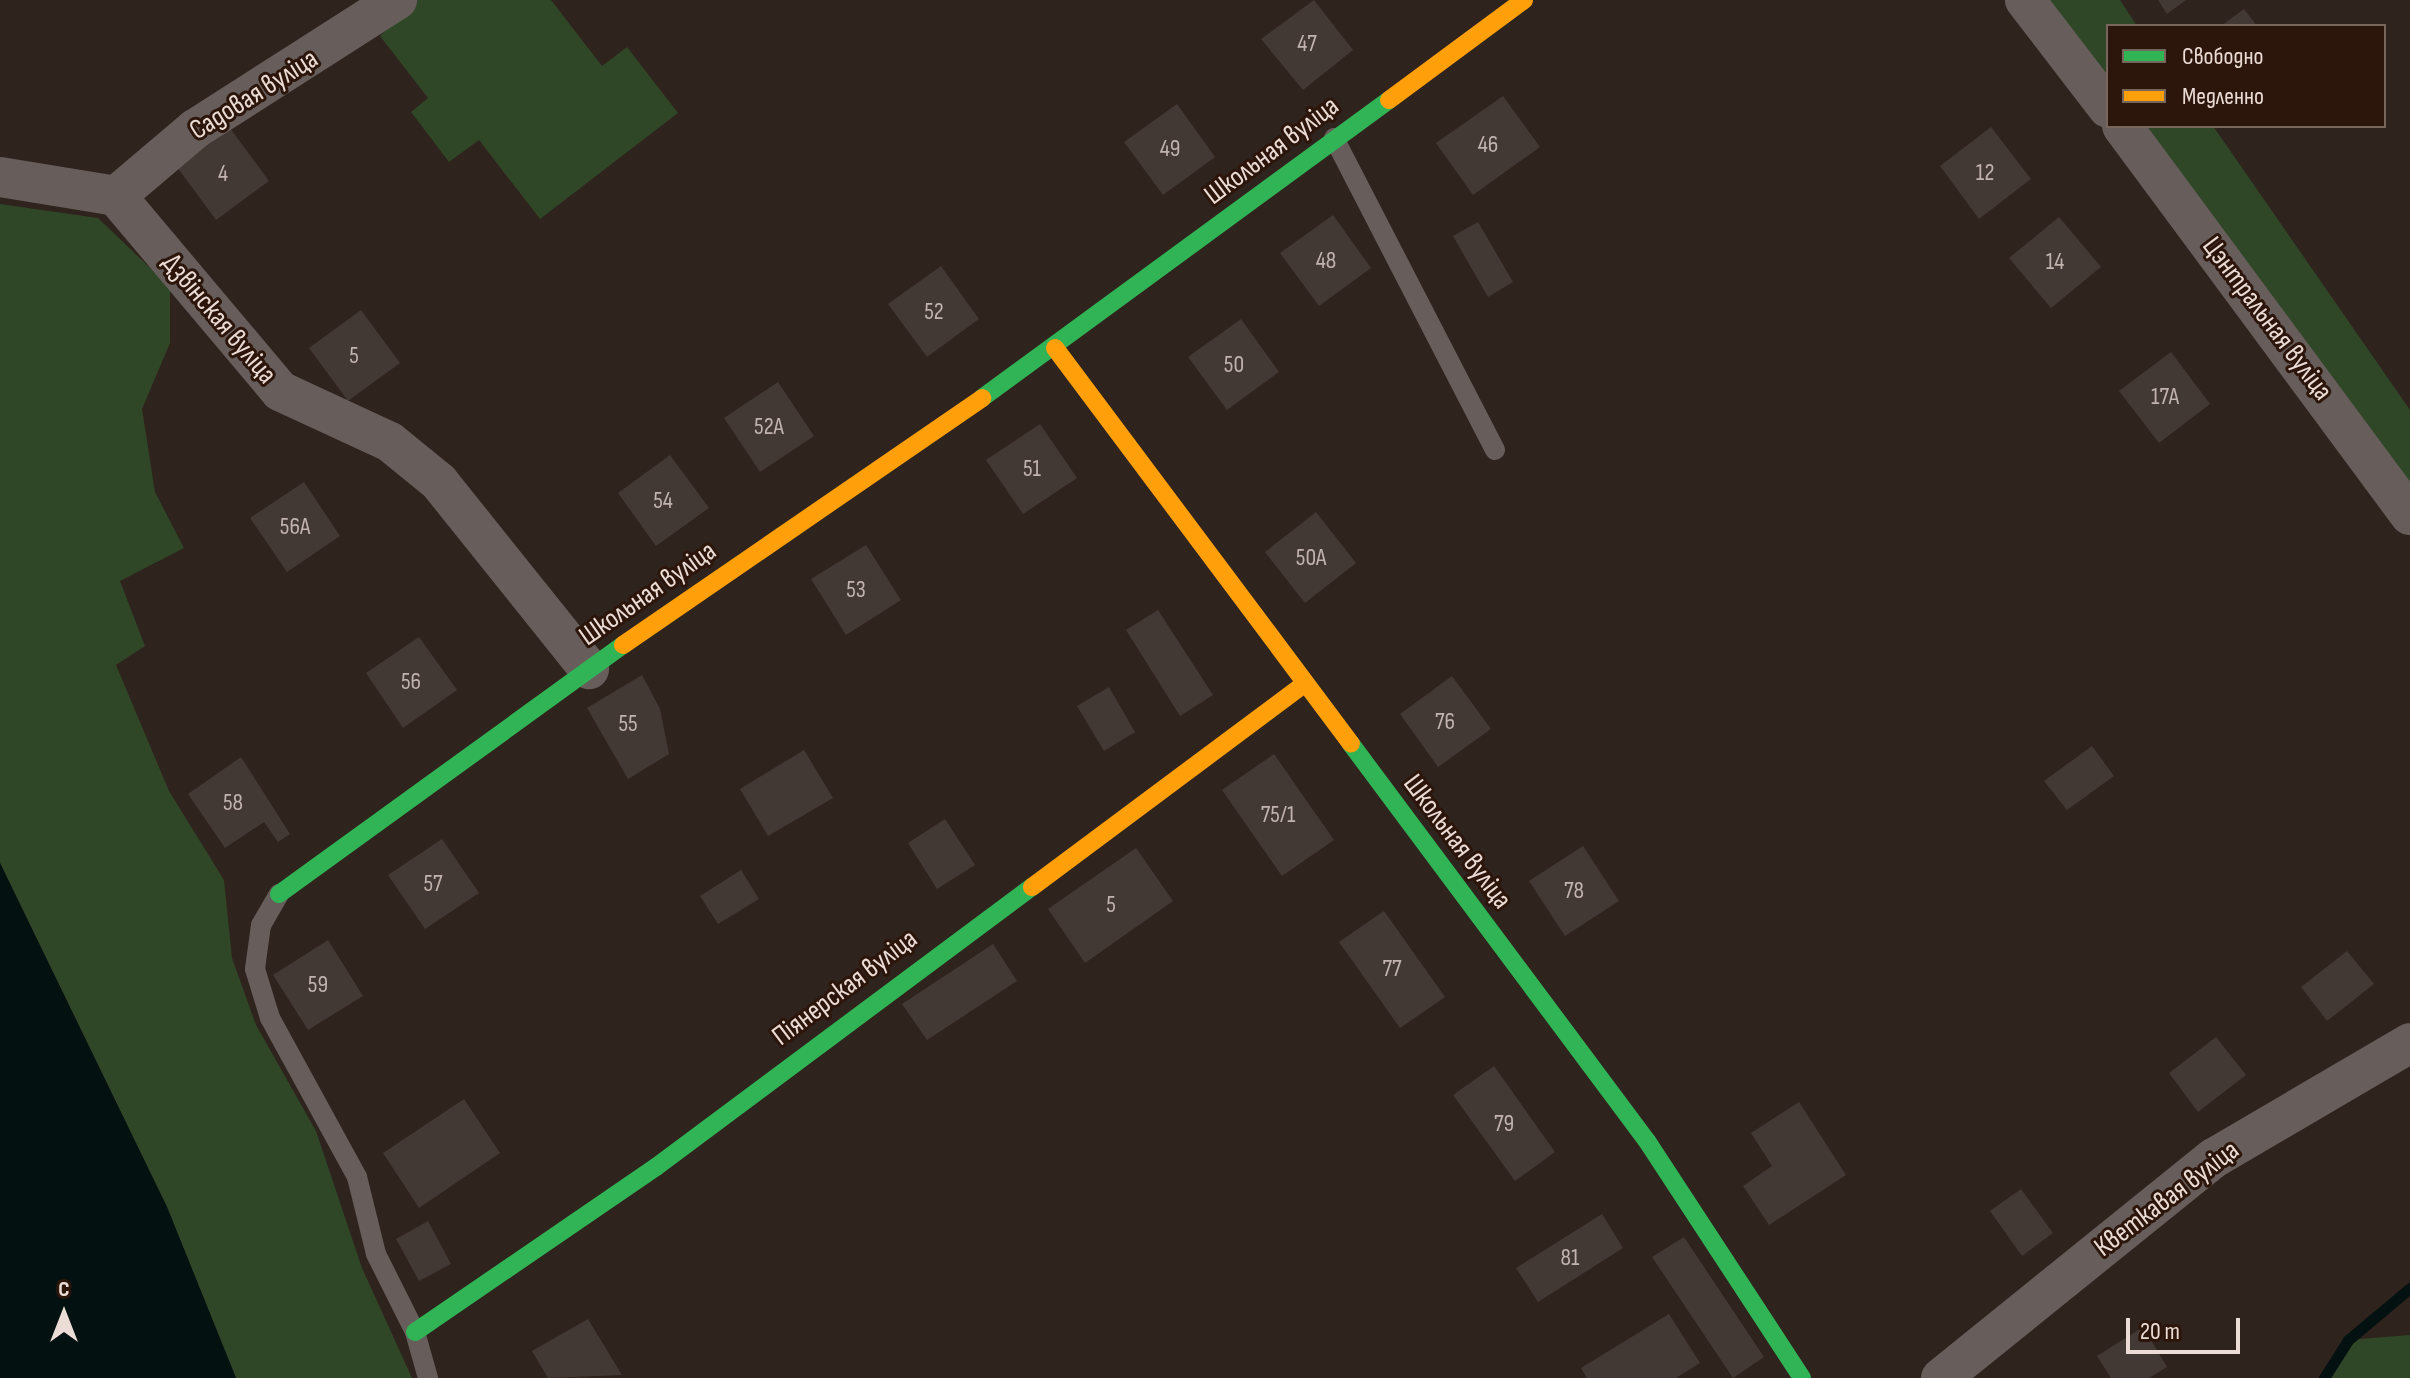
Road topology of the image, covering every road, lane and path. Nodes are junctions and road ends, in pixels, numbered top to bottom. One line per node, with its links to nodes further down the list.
1 (397, 0): 8 (street, Садовая вуліца)
2 (1524, 0): 6 (street, Школьная вуліца)
3 (2025, 0): 4 (street)
4 (2106, 105)
5 (2123, 128): 11 (street, Цэнтральная вуліца)
6 (1334, 138): 9 (street, Школьная вуліца); 10 (lane)
7 (0, 177): 8 (street)
8 (116, 196): 12 (street, Дзвінская вуліца)
9 (1055, 348): 12 (street, Школьная вуліца); 13 (street, Школьная вуліца)
10 (1495, 450)
11 (2410, 515)
12 (589, 669): 14 (street, Школьная вуліца)
13 (1304, 684): 16 (street, Піянерская вуліца); 18 (street, Школьная вуліца)
14 (279, 894): 16 (lane)
15 (2410, 1043): 19 (street, Кветкавая вуліца)
16 (415, 1332): 17 (lane)
17 (428, 1378)
18 (1802, 1378)
19 (1941, 1378)

